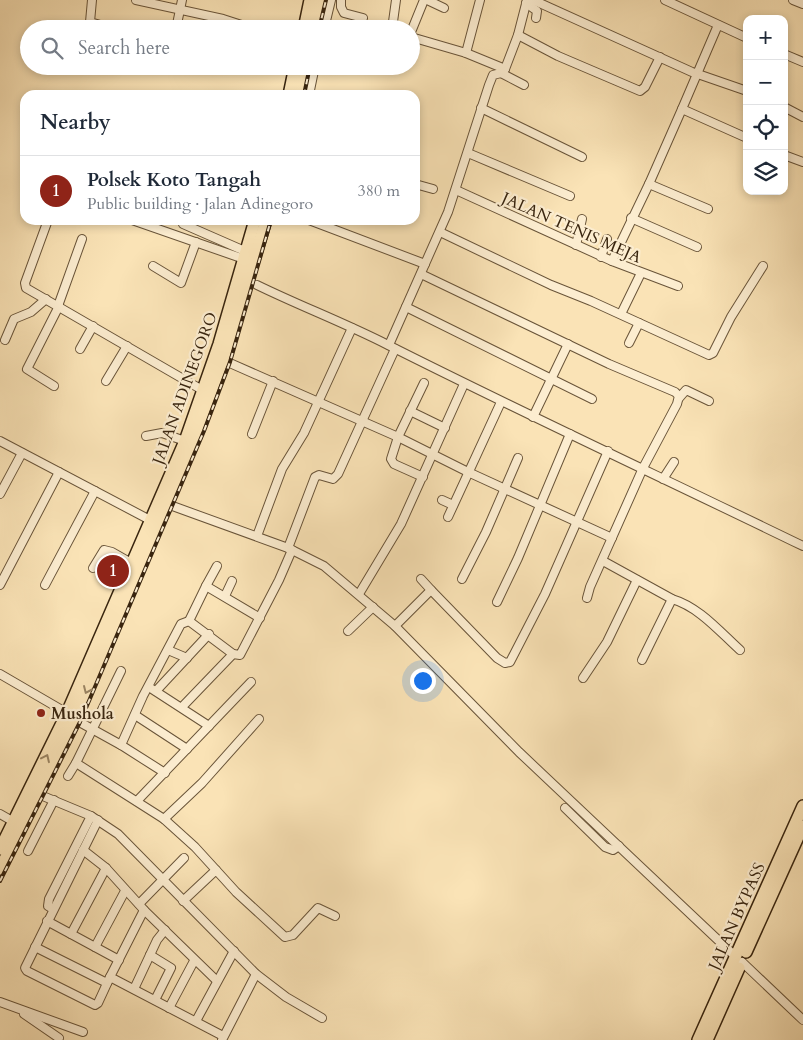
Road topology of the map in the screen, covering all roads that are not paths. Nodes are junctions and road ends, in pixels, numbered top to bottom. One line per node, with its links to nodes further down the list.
1 (92, 0): 19 (street)
2 (136, 0): 16 (street)
3 (182, 0): 16 (street)
4 (310, 0): 22 (highway)
5 (319, 0): 23 (highway)
6 (331, 0): 24 (street)
7 (342, 0): 17 (street)
8 (396, 0): 25 (street)
9 (425, 0): 15 (street); 26 (street)
10 (480, 0): 31 (street)
11 (665, 0): 27 (street)
12 (794, 0): 14 (street)
13 (529, 1): 18 (street); 28 (street); 33 (street)
14 (803, 4)
15 (444, 8)
16 (180, 9): 20 (street); 21 (street)
17 (363, 18)
18 (536, 18)
19 (90, 20)
20 (178, 20)
21 (220, 20)
22 (306, 20)
23 (315, 20)
24 (326, 20)
25 (393, 20)
26 (416, 20)
27 (718, 25): 29 (street); 36 (street)
28 (518, 35): 33 (street); 35 (street)
29 (743, 36)
30 (420, 40): 31 (street)
31 (466, 53): 35 (street)
32 (788, 56): 34 (street)
33 (660, 57): 36 (street)
34 (803, 62)
35 (503, 71): 40 (street); 45 (street)
36 (697, 74): 44 (street); 46 (street)
37 (293, 75): 41 (highway)
38 (303, 75): 42 (highway)
39 (313, 75): 43 (street)
40 (524, 85)
41 (290, 90)
42 (299, 90)
43 (310, 90)
44 (743, 90)
45 (481, 108): 50 (street); 52 (street)
46 (682, 108): 49 (street); 54 (street)
47 (788, 109): 48 (street)
48 (803, 117)
49 (743, 136)
50 (468, 153): 57 (street); 58 (street)
51 (788, 156): 53 (street)
52 (582, 157)
53 (803, 162)
54 (649, 184): 59 (street); 60 (street)
55 (420, 185): 56 (street)
56 (433, 189)
57 (456, 190): 68 (street); 72 (street, JALAN TENIS MEJA)
58 (570, 196)
59 (708, 209)
60 (631, 218): 73 (street); 75 (street)
61 (582, 219): 72 (street)
62 (46, 225): 85 (street)
63 (147, 225): 71 (street)
64 (184, 225): 76 (street)
65 (254, 225): 76 (highway)
66 (264, 225): 76 (highway)
67 (322, 225): 77 (street)
68 (440, 232): 77 (street); 88 (street)
69 (82, 239): 86 (street)
70 (607, 239): 74 (street)
71 (196, 242): 76 (street); 78 (street)
72 (576, 245): 74 (street, JALAN TENIS MEJA)
73 (697, 247)
74 (601, 256): 75 (street, JALAN TENIS MEJA)
75 (612, 261): 80 (street, JALAN TENIS MEJA)
76 (246, 263): 84 (highway)
77 (424, 264): 81 (street)
78 (153, 266)
79 (763, 266): 89 (street)
80 (641, 273): 83 (street, JALAN TENIS MEJA); 88 (street)
81 (421, 274): 87 (street); 94 (street)
82 (257, 285): 91 (street)
83 (678, 286)
84 (241, 288): 98 (highway); 105 (highway, JALAN ADINEGORO)
85 (46, 299): 86 (street); 92 (street)
86 (58, 306): 90 (street); 104 (street)
87 (406, 307): 96 (street); 99 (street)
88 (621, 314): 89 (street)
89 (639, 323): 93 (street)
90 (93, 326): 95 (street); 97 (street)
91 (352, 328): 96 (street); 108 (street)
92 (5, 340)
93 (629, 343)
94 (568, 344): 99 (street); 106 (street)
95 (127, 346): 101 (street); 105 (street)
96 (392, 347): 103 (street); 113 (street)
97 (80, 349)
98 (223, 360): 100 (street); 136 (highway)
99 (550, 379): 107 (street); 112 (street)
100 (274, 381): 108 (street); 115 (street)
101 (106, 382)
102 (424, 383): 111 (street)
103 (464, 384): 110 (street); 114 (street)
104 (54, 386)
105 (204, 391): 120 (highway, JALAN ADINEGORO)
106 (679, 398): 109 (street); 126 (street)
107 (592, 399)
108 (318, 400): 113 (street); 142 (street)
109 (709, 401)
110 (501, 402): 112 (street); 128 (street)
111 (410, 411): 114 (street); 118 (street)
112 (533, 417): 116 (street)
113 (361, 420): 118 (street); 145 (street)
114 (445, 428): 123 (street)
115 (252, 434)
116 (570, 434): 121 (street); 138 (street)
117 (146, 436): 120 (street)
118 (398, 437): 123 (street); 129 (street)
119 (0, 441): 122 (street)
120 (184, 441): 140 (highway, JALAN ADINEGORO)
121 (608, 451): 126 (street); 141 (street)
122 (22, 453): 127 (street); 130 (street)
123 (434, 454): 128 (street); 129 (street)
124 (518, 458): 132 (street)
125 (674, 462): 131 (street)
126 (643, 468): 131 (street); 143 (street)
127 (59, 472): 133 (street); 154 (street)
128 (468, 472): 132 (street); 137 (street)
129 (423, 477): 158 (street)
130 (4, 478): 134 (street)
131 (664, 479): 144 (street)
132 (504, 489): 138 (street); 151 (street)
133 (95, 491): 140 (street); 155 (street)
134 (0, 494)
135 (442, 500): 137 (street)
136 (167, 504): 142 (street); 181 (highway, one-way to 181)
137 (453, 505): 139 (street)
138 (540, 506): 141 (street); 162 (street)
139 (448, 517)
140 (150, 520): 147 (highway, JALAN ADINEGORO)
141 (576, 522): 143 (street); 157 (street)
142 (257, 536): 145 (street)
143 (612, 538): 146 (street)
144 (803, 546)
145 (290, 549): 158 (street); 164 (street)
146 (603, 561): 152 (street); 160 (street)
147 (133, 564): 149 (street); 181 (highway, JALAN ADINEGORO)
148 (217, 566): 156 (street)
149 (93, 568)
150 (421, 579): 157 (street)
151 (462, 579)
152 (637, 580): 161 (street); 176 (street)
153 (232, 581): 159 (street)
154 (0, 585)
155 (45, 585)
156 (206, 586): 159 (street); 165 (street)
157 (431, 590): 166 (street)
158 (359, 594): 163 (street)
159 (224, 596): 164 (street)
160 (587, 598)
161 (672, 600): 170 (street); 173 (street)
162 (497, 602)
163 (373, 607): 166 (street); 167 (street)
164 (260, 618): 171 (street)
165 (190, 621): 168 (street); 169 (street)
166 (395, 626): 200 (street)
167 (348, 631)
168 (208, 634): 171 (street); 172 (street)
169 (168, 650): 172 (street); 178 (street)
170 (740, 650)
171 (233, 654): 179 (street)
172 (187, 658): 178 (street)
173 (642, 660)
174 (121, 671): 184 (street)
175 (0, 674): 181 (street)
176 (583, 678)
177 (251, 682): 183 (street)
178 (152, 689): 179 (street); 180 (street)
179 (182, 707): 183 (street)
180 (135, 715): 185 (street); 186 (street)
181 (70, 716): 184 (street); 190 (highway); 198 (highway, one-way to 181)
182 (259, 718): 197 (street)
183 (209, 726): 186 (street)
184 (92, 728): 185 (street); 187 (street)
185 (121, 745): 188 (street)
186 (187, 749): 188 (street)
187 (76, 763): 189 (street); 192 (street)
188 (165, 773): 192 (street)
189 (68, 776)
190 (38, 794): 191 (street); 206 (highway)
191 (54, 800): 196 (street); 203 (street)
192 (137, 801): 197 (street)
193 (803, 806): 221 (highway, JALAN BYPASS)
194 (565, 808): 200 (street)
195 (0, 814): 198 (street)
196 (94, 818): 202 (street); 208 (street); 212 (street)
197 (164, 819): 207 (street)
198 (14, 822): 201 (highway)
199 (803, 826): 221 (highway, JALAN BYPASS)
200 (619, 846): 221 (street)
201 (0, 849)
202 (83, 850): 205 (street); 212 (street)
203 (28, 851)
204 (184, 858): 208 (street)
205 (106, 868): 209 (street); 216 (street)
206 (0, 869)
207 (216, 870): 210 (street); 213 (street)
208 (163, 879): 210 (street); 211 (street)
209 (125, 891): 211 (street); 218 (street)
210 (183, 901): 219 (street)
211 (142, 907): 215 (street); 222 (street)
212 (53, 909): 214 (street)
213 (335, 916)
214 (47, 921): 216 (street); 217 (street)
215 (165, 930): 220 (street); 223 (street)
216 (71, 934): 218 (street)
217 (35, 946): 225 (street); 225 (street)
218 (95, 947): 222 (street)
219 (234, 951): 224 (street); 226 (street)
220 (150, 955): 227 (street); 228 (street)
221 (739, 959): 233 (street); 238 (highway, JALAN BYPASS); 239 (highway, JALAN BYPASS)
222 (119, 960): 225 (street)
223 (194, 961): 226 (street); 230 (street)
224 (256, 974): 232 (street); 237 (street)
225 (108, 980): 227 (street)
226 (217, 981): 234 (street)
227 (134, 989): 228 (street)
228 (155, 1000): 230 (street)
229 (0, 1002): 231 (street)
230 (170, 1008): 234 (street)
231 (19, 1009): 235 (street); 236 (street)
232 (322, 1018)
233 (803, 1020)
234 (196, 1021): 237 (street)
235 (83, 1032)
236 (59, 1038)
237 (222, 1038)
238 (698, 1040)
239 (707, 1040)

